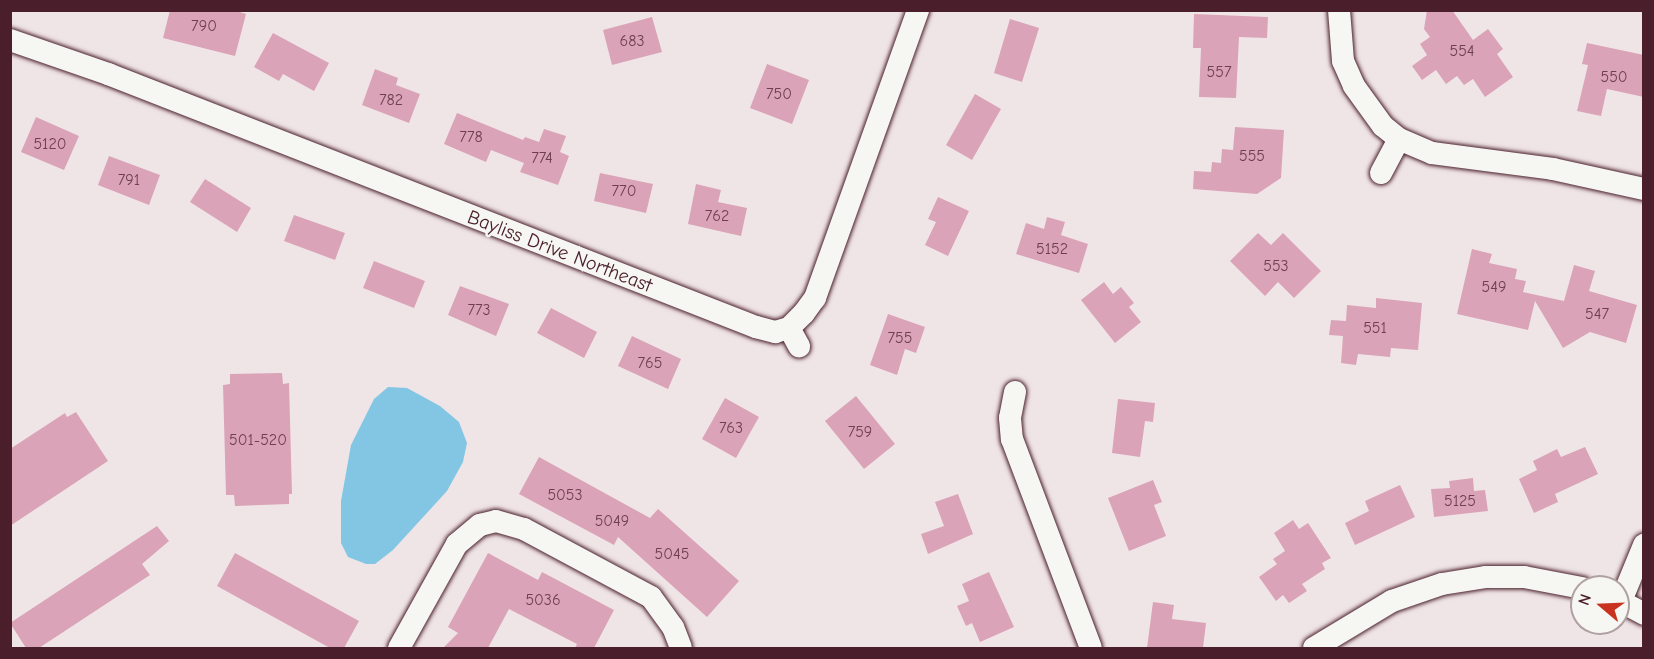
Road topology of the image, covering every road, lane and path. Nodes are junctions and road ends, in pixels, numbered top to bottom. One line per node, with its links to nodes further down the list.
1 (918, 10): 3 (street, Bayliss Drive Northeast)
2 (1338, 10): 4 (street)
3 (10, 40)
4 (1399, 139): 5 (street); 6 (street)
5 (1381, 173)
6 (1644, 189)
7 (1015, 392): 15 (street)
8 (1644, 545): 9 (street)
9 (1630, 578)
10 (1570, 586): 16 (street)
11 (1630, 606): 12 (street)
12 (1644, 614)
13 (399, 648): 14 (street)
14 (681, 648)
15 (1091, 648)
16 (1314, 648)

